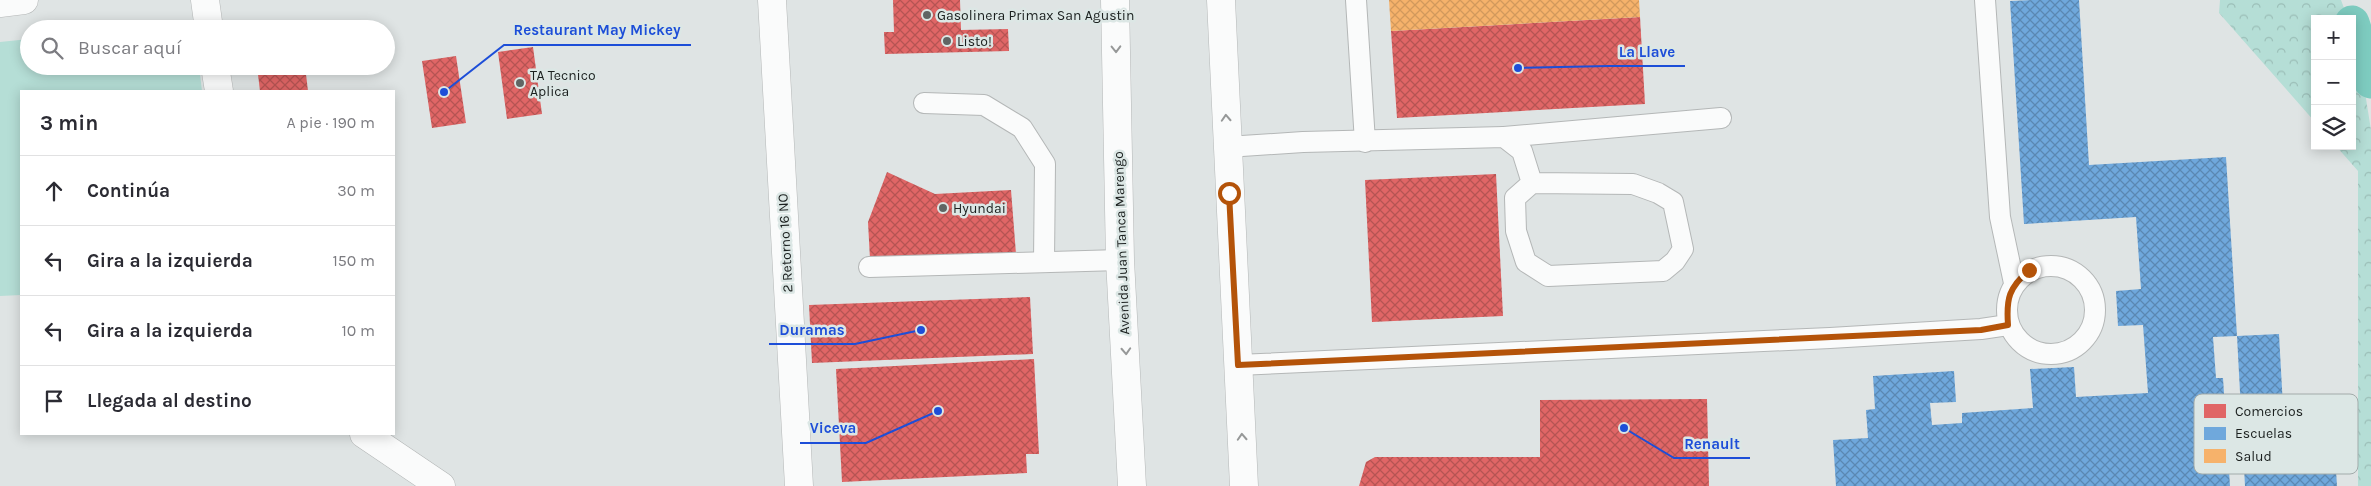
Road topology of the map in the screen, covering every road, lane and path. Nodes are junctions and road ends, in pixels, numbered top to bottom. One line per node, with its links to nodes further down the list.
1 (24, 0): 8 (main road)
2 (205, 0): 9 (main road)
3 (772, 0): 26 (main road, 2 Retorno 16 NO)
4 (1114, 0): 18 (main road, Avenida Juan Tanca Marengo, one-way to 18)
5 (1221, 0): 16 (main road, one-way to 5)
6 (1356, 0): 15 (lane)
7 (1985, 0): 21 (lane)
8 (0, 3)
9 (208, 20)
10 (216, 75): 11 (main road)
11 (218, 90)
12 (924, 103): 19 (lane)
13 (1722, 118): 14 (lane)
14 (1504, 137): 15 (lane); 17 (lane)
15 (1365, 142): 16 (lane)
16 (1227, 147): 23 (main road)
17 (1532, 182): 17 (lane)
18 (1120, 260): 19 (lane); 27 (main road, Avenida Juan Tanca Marengo, one-way to 27)
19 (1044, 261): 20 (lane)
20 (869, 266)
21 (2014, 283): 22 (lane); 22 (lane)
22 (2008, 325): 23 (lane)
23 (1238, 365): 28 (main road, one-way to 23)
24 (366, 435): 25 (main road)
25 (442, 486)
26 (799, 486)
27 (1132, 486)
28 (1244, 486)

